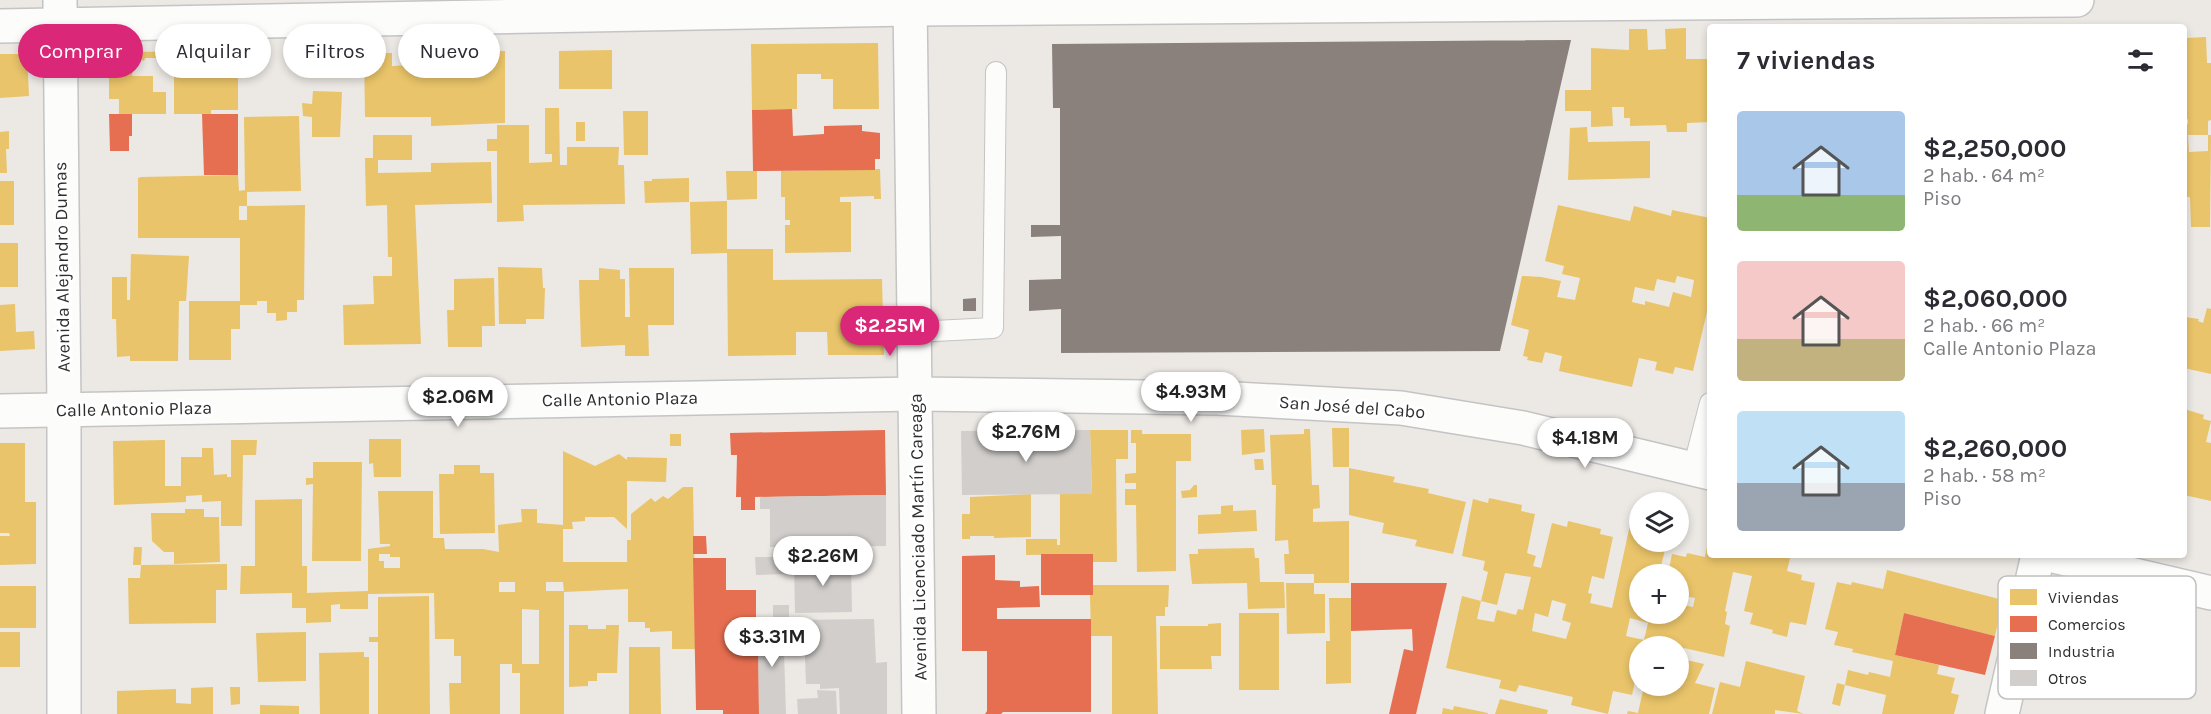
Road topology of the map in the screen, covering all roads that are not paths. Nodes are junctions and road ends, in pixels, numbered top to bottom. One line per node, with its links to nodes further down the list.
1 (2077, 0): 2 (street)
2 (1756, 1): 3 (street)
3 (910, 5): 4 (street); 7 (street, Avenida Licenciado Martín Careaga)
4 (60, 13): 5 (street); 9 (street, Avenida Alejandro Dumas)
5 (0, 26)
6 (996, 72): 7 (lane)
7 (915, 332): 8 (street, Avenida Licenciado Martín Careaga)
8 (916, 394): 9 (street, Calle Antonio Plaza); 12 (street, San José del Cabo); 21 (street, Avenida Licenciado Martín Careaga)
9 (64, 410): 10 (street, Calle Antonio Plaza); 20 (street, Avenida Alejandro Dumas)
10 (0, 411)
11 (1707, 426): 12 (lane)
12 (1701, 471)
13 (2037, 558): 15 (street)
14 (2062, 558): 16 (street)
15 (2033, 576)
16 (2139, 576)
17 (2196, 589): 18 (street)
18 (2211, 593)
19 (2005, 699): 22 (street)
20 (64, 714)
21 (920, 714)
22 (2002, 714)

